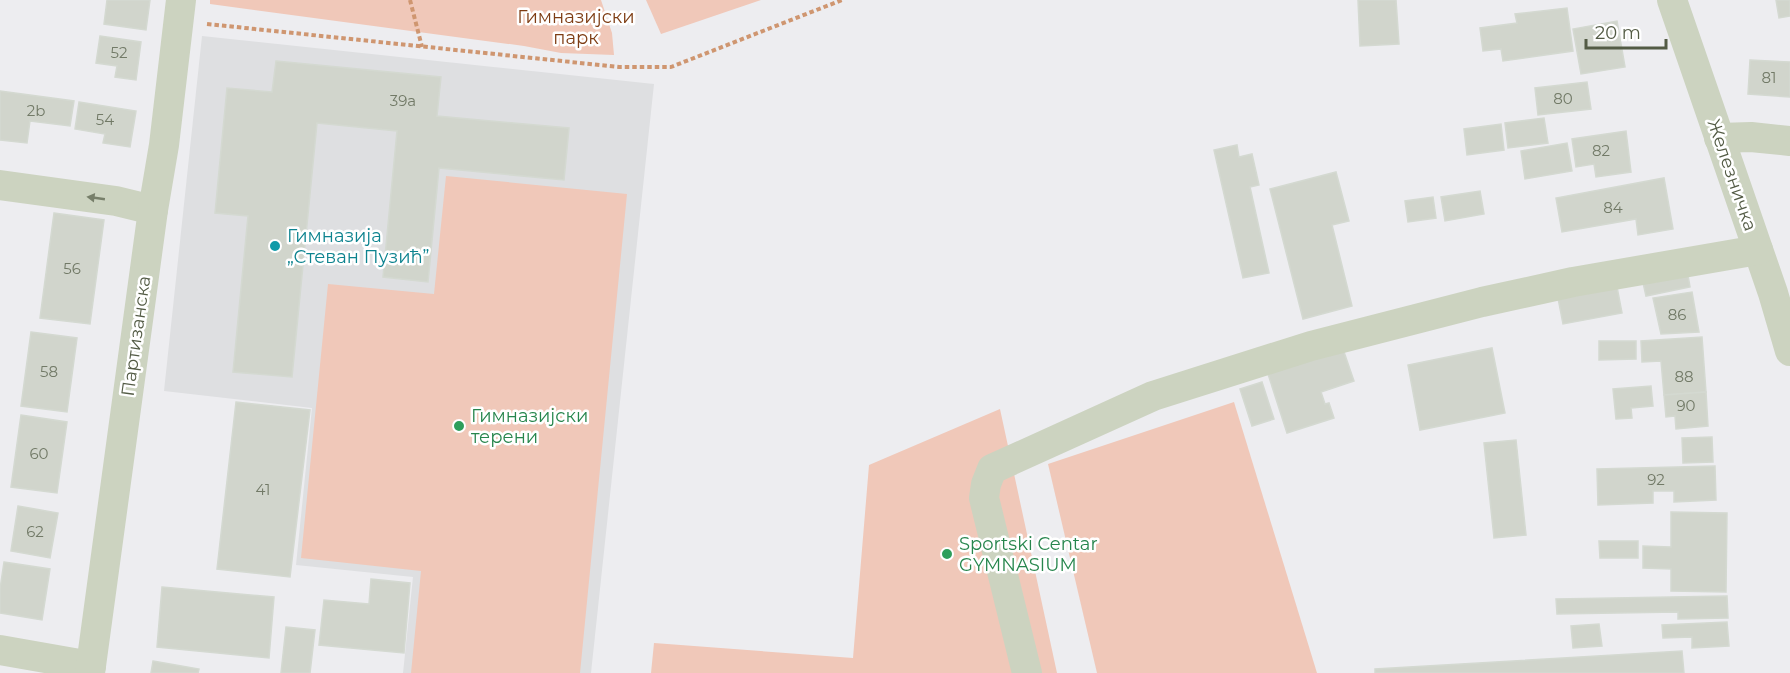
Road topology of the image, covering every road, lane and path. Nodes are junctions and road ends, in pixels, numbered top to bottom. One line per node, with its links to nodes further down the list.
1 (410, 0): 5 (path)
2 (842, 0): 5 (path)
3 (1672, 0): 6 (street, Железничка)
4 (180, 11): 5 (path); 9 (street, Партизанска)
5 (422, 47)
6 (1719, 138): 7 (street); 10 (street, Железничка)
7 (1790, 141)
8 (0, 185): 9 (street, one-way to 8)
9 (153, 210): 13 (street, Партизанска)
10 (1771, 264): 11 (street, Железничка); 14 (street)
11 (1790, 351)
12 (0, 650): 13 (street)
13 (91, 670)
14 (1027, 673)

